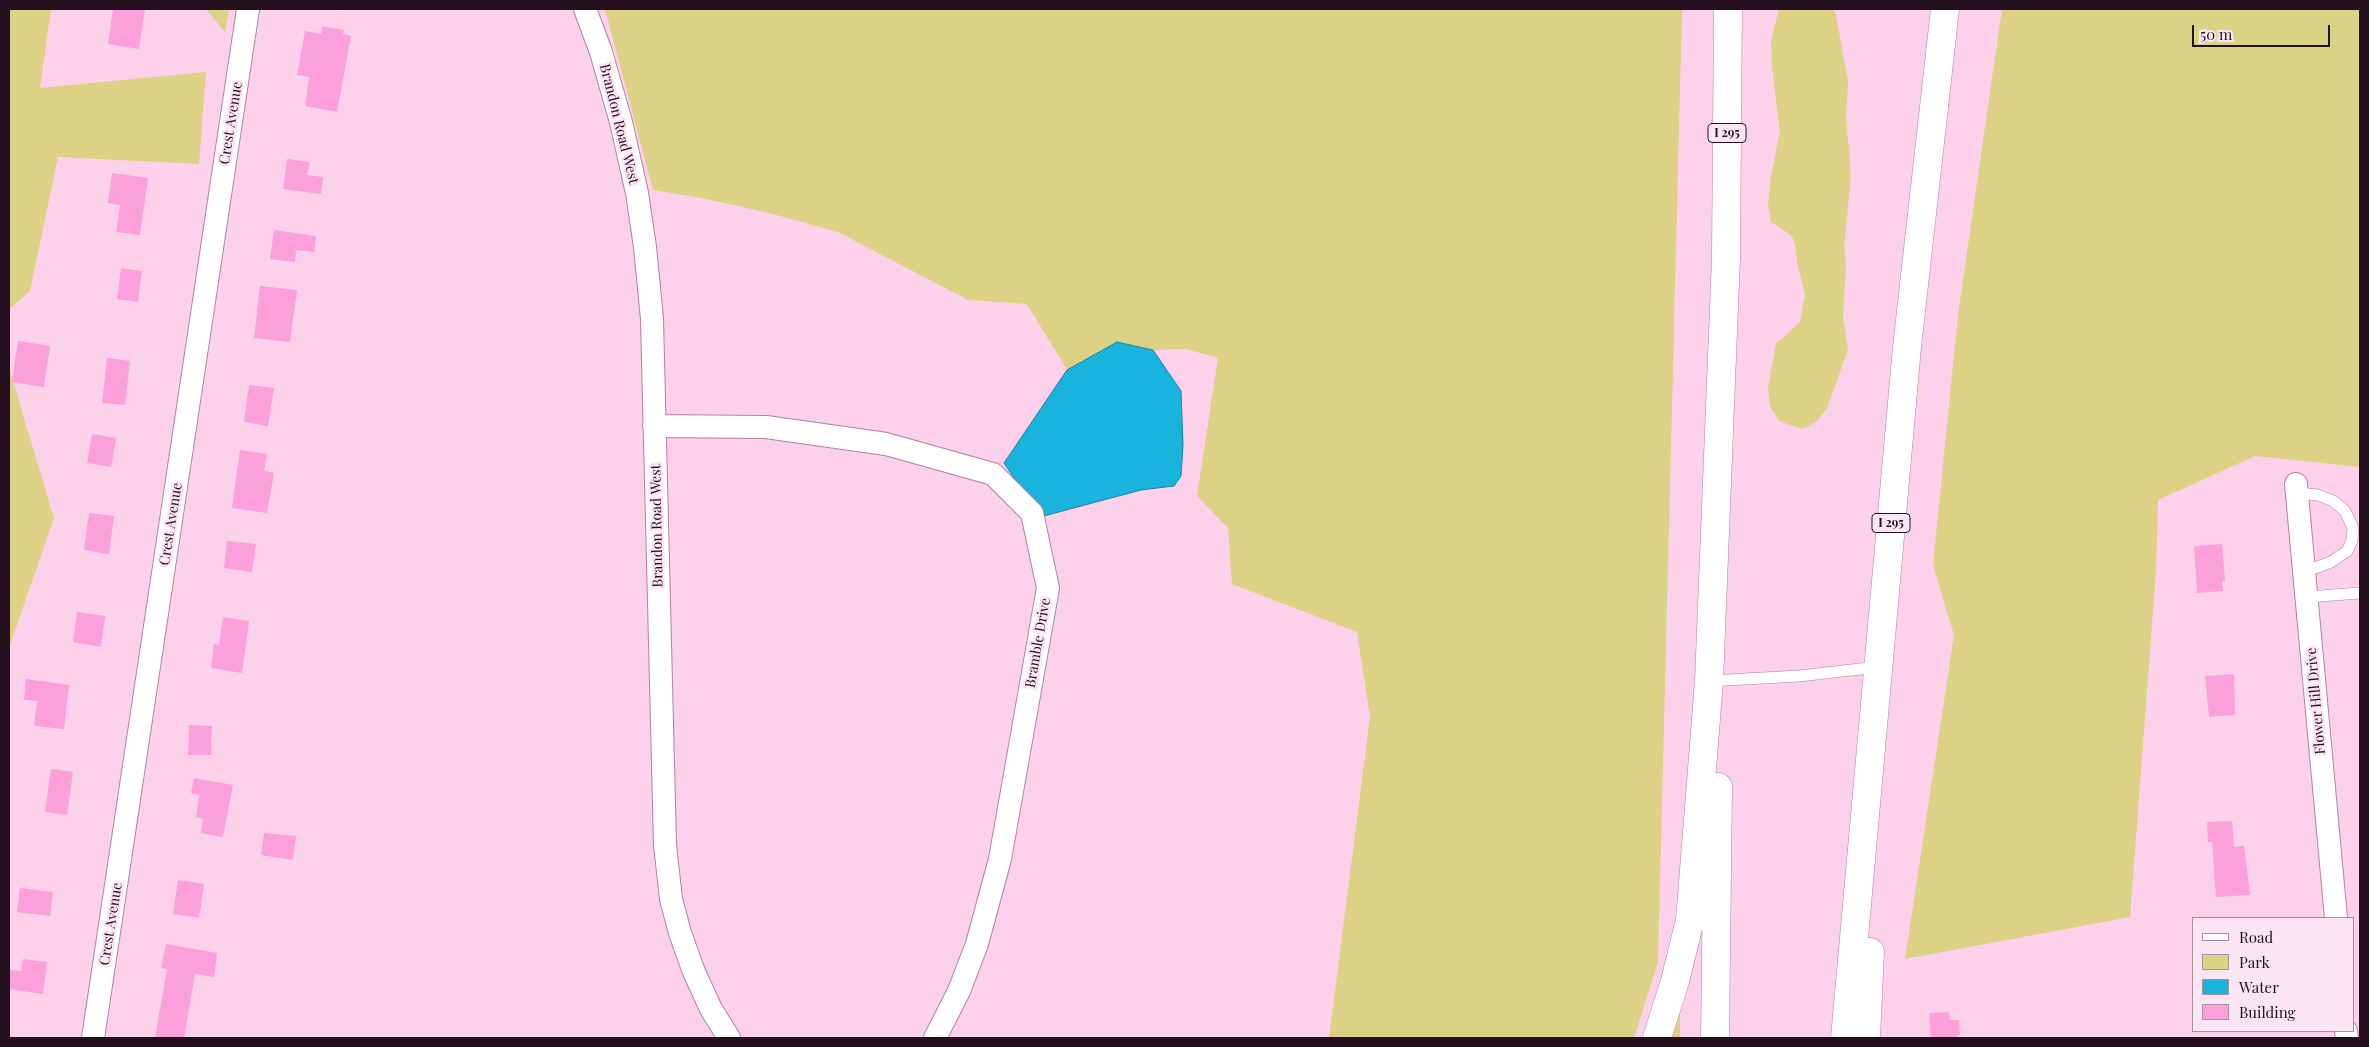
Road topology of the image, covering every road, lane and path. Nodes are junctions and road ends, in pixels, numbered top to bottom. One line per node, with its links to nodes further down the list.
1 (248, 9): 14 (street, Crest Avenue)
2 (585, 9): 5 (street, Brandon Road West)
3 (1728, 9): 12 (highway, I 295)
4 (1944, 9): 7 (highway, I 295)
5 (654, 426): 15 (street, Brandon Road West); 16 (street, Bramble Drive)
6 (2296, 488): 8 (street, Flower Hill Drive); 8 (lane)
7 (1894, 492): 11 (highway, I 295); 20 (highway)
8 (2304, 572): 10 (street, Flower Hill Drive)
9 (2360, 593): 10 (lane)
10 (2306, 597): 13 (street, Flower Hill Drive)
11 (1878, 667): 12 (lane); 19 (highway, I 295)
12 (1709, 681): 17 (highway); 18 (highway, I 295)
13 (2336, 917)
14 (93, 1038)
15 (729, 1038)
16 (935, 1038)
17 (1657, 1038)
18 (1715, 1038)
19 (1845, 1038)
20 (1866, 1038)

